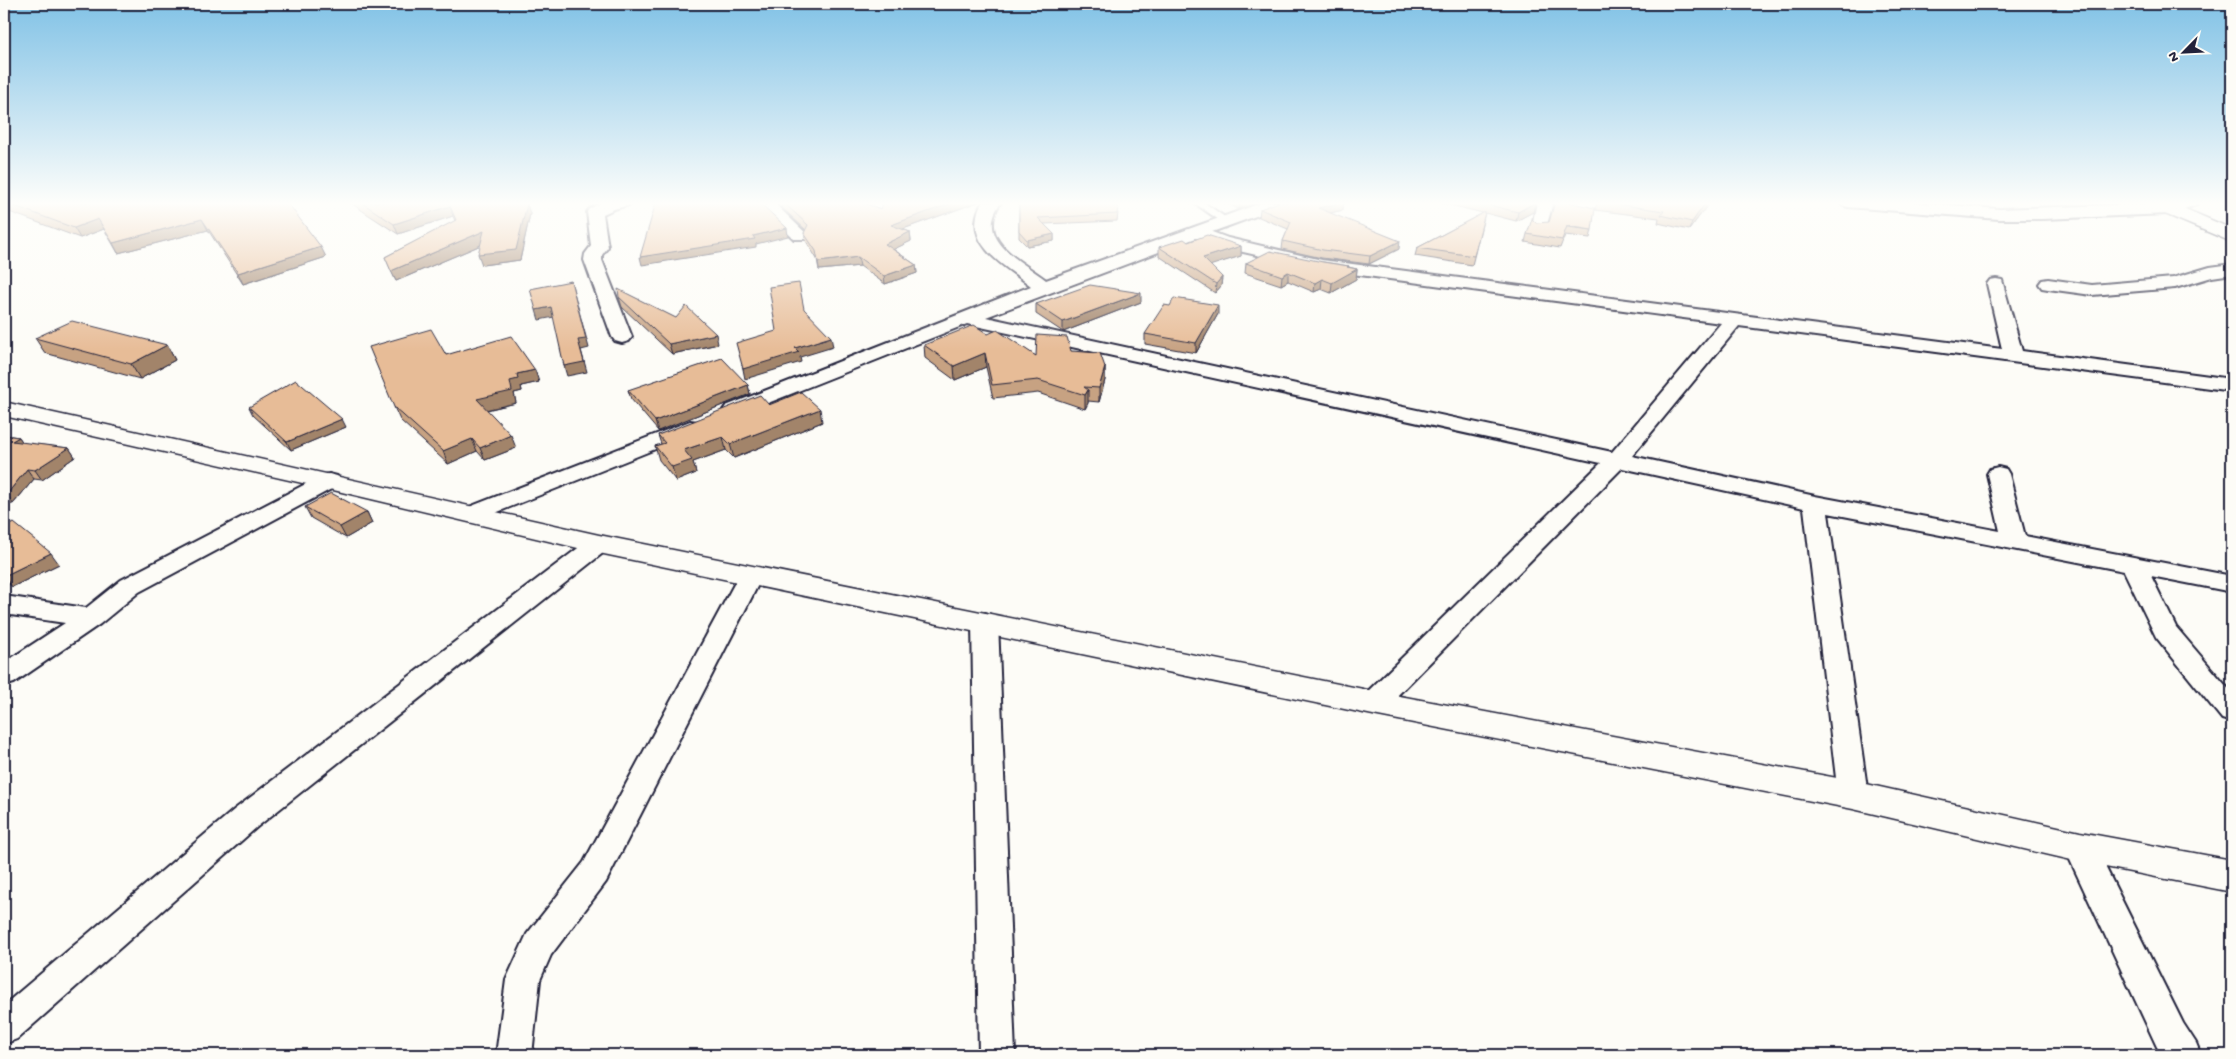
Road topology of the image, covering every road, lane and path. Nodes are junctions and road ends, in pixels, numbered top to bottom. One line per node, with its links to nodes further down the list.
1 (598, 251): 11 (street)
2 (998, 251): 8 (street)
3 (1146, 251): 8 (street)
4 (1264, 251): 10 (street)
5 (2232, 270): 7 (street)
6 (1996, 284): 12 (street)
7 (2048, 284)
8 (1044, 287): 9 (street)
9 (966, 318): 15 (street); 19 (street)
10 (1735, 319): 12 (street); 15 (street)
11 (622, 338)
12 (2013, 356): 13 (street)
13 (2232, 385)
14 (4, 409): 17 (street)
15 (1617, 460): 18 (street); 29 (street)
16 (1998, 474): 20 (street)
17 (329, 481): 19 (street); 26 (street)
18 (1815, 502): 20 (street); 31 (street)
19 (472, 514): 21 (street)
20 (2014, 541): 22 (street)
21 (599, 544): 23 (street); 34 (street)
22 (2133, 564): 24 (street); 30 (street)
23 (752, 575): 27 (street); 35 (street)
24 (2232, 584)
25 (4, 605): 26 (street)
26 (91, 618): 28 (street)
27 (985, 622): 29 (street); 36 (street)
28 (4, 676)
29 (1373, 703): 31 (street)
30 (2232, 712)
31 (1853, 795): 32 (street)
32 (2080, 847): 33 (street); 37 (street)
33 (2232, 876)
34 (4, 1027)
35 (514, 1055)
36 (997, 1055)
37 (2183, 1055)

